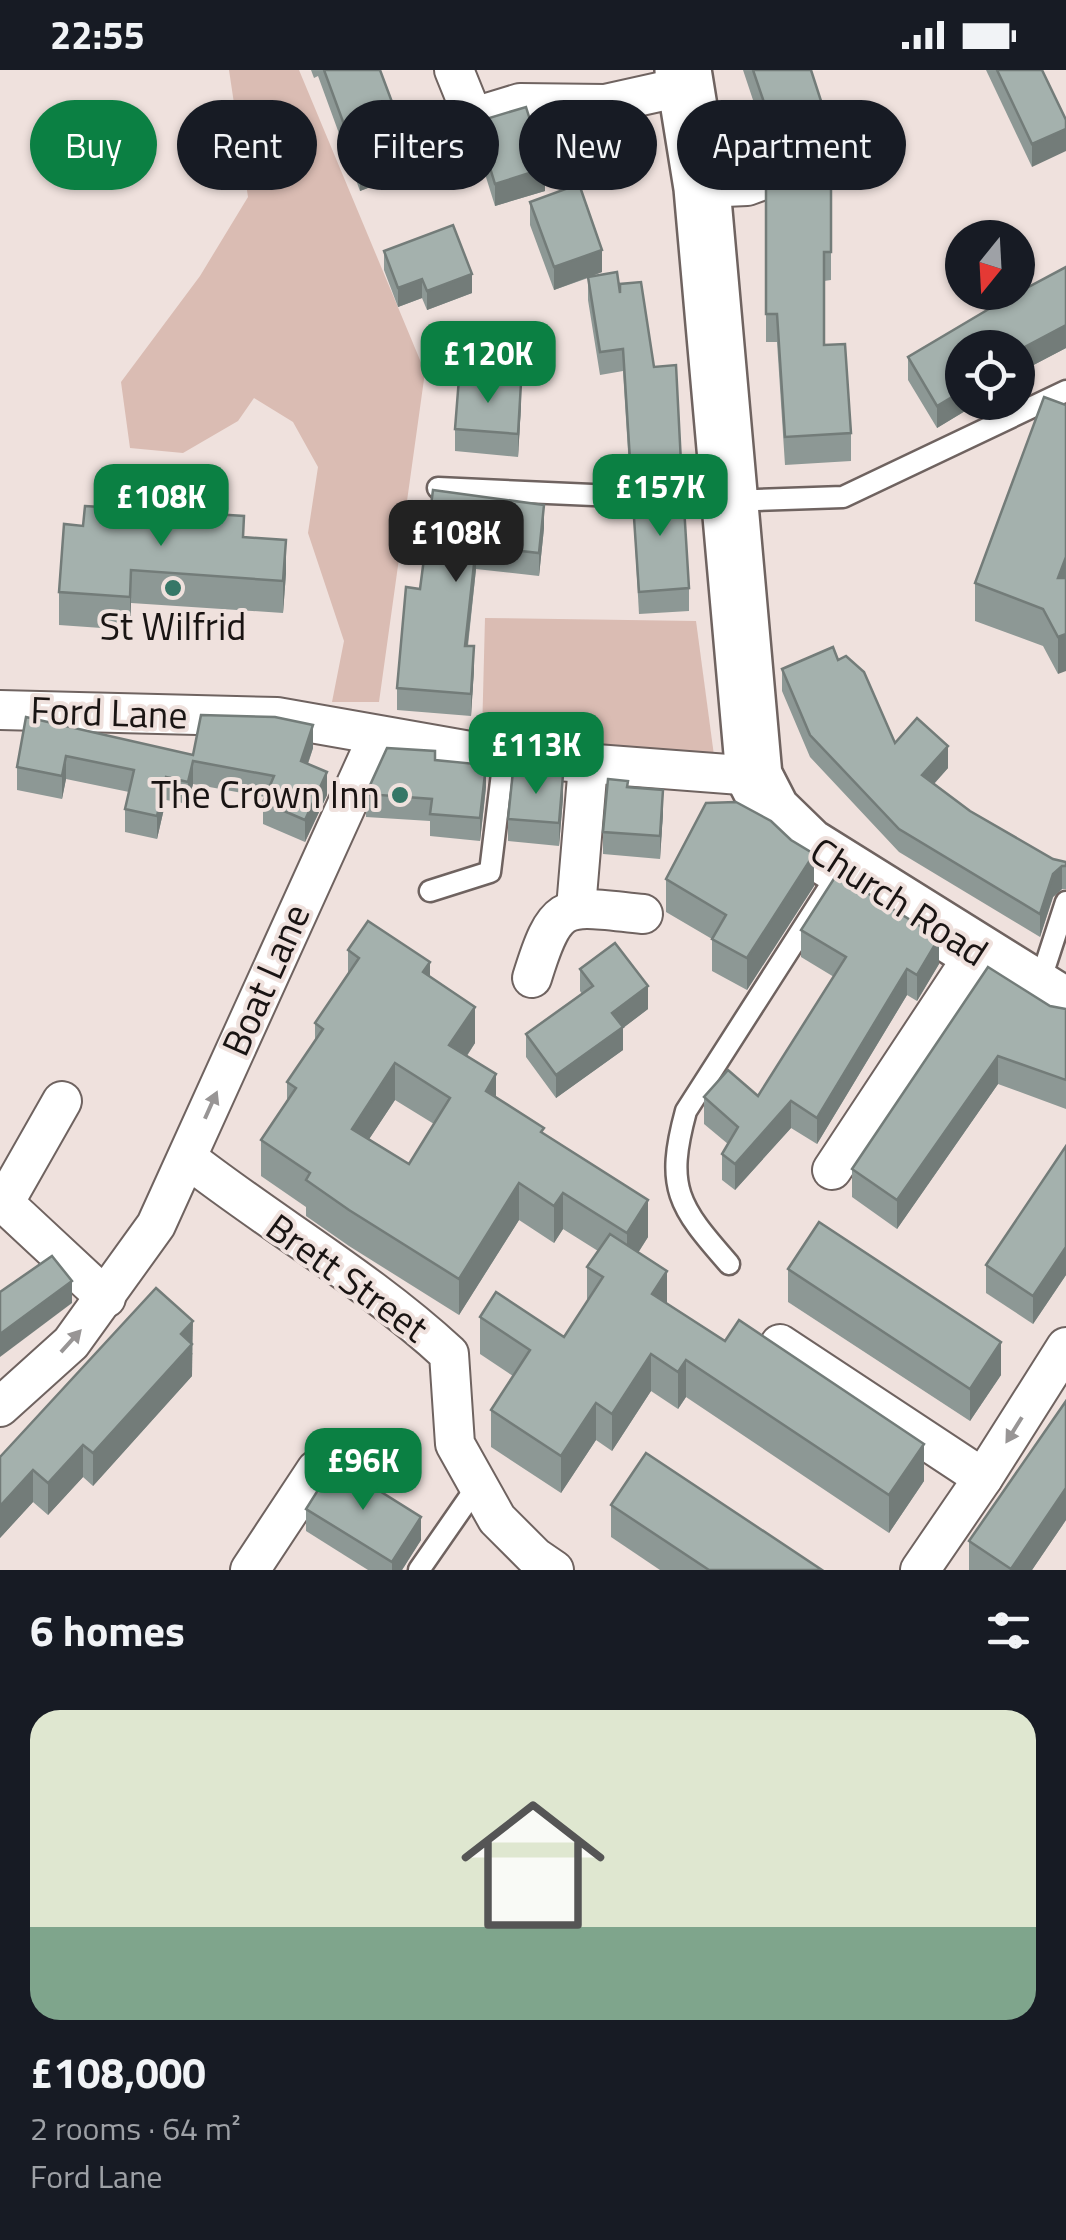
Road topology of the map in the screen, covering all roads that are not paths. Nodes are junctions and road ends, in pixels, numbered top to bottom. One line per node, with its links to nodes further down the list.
1 (454, 70): 2 (street)
2 (685, 78)
3 (702, 190): 6 (main road)
4 (1066, 391): 6 (lane)
5 (438, 488): 6 (lane)
6 (728, 501): 11 (main road)
7 (0, 710): 8 (street, Ford Lane)
8 (378, 736): 9 (street, Ford Lane); 21 (street, Boat Lane, one-way to 8)
9 (504, 757): 10 (street, Ford Lane); 13 (lane)
10 (588, 765): 11 (street, Ford Lane); 15 (street)
11 (754, 776): 12 (main road, Church Road)
12 (842, 867): 17 (main road, Church Road); 23 (lane)
13 (430, 891)
14 (1066, 902): 19 (lane)
15 (576, 908): 16 (street); 18 (street)
16 (643, 914)
17 (976, 952): 19 (main road, Church Road); 22 (street)
18 (532, 978)
19 (1052, 998)
20 (62, 1101): 24 (street)
21 (187, 1158): 24 (street, Boat Lane); 30 (street, Brett Street)
22 (832, 1170)
23 (729, 1264)
24 (106, 1298): 27 (street, Boat Lane, one-way to 24)
25 (780, 1344): 29 (street)
26 (1066, 1348): 29 (street, one-way to 29)
27 (0, 1407)
28 (316, 1470): 31 (street)
29 (983, 1478): 34 (street)
30 (478, 1485): 32 (lane); 33 (street, Brett Street)
31 (250, 1570)
32 (418, 1570)
33 (554, 1570)
34 (920, 1570)

